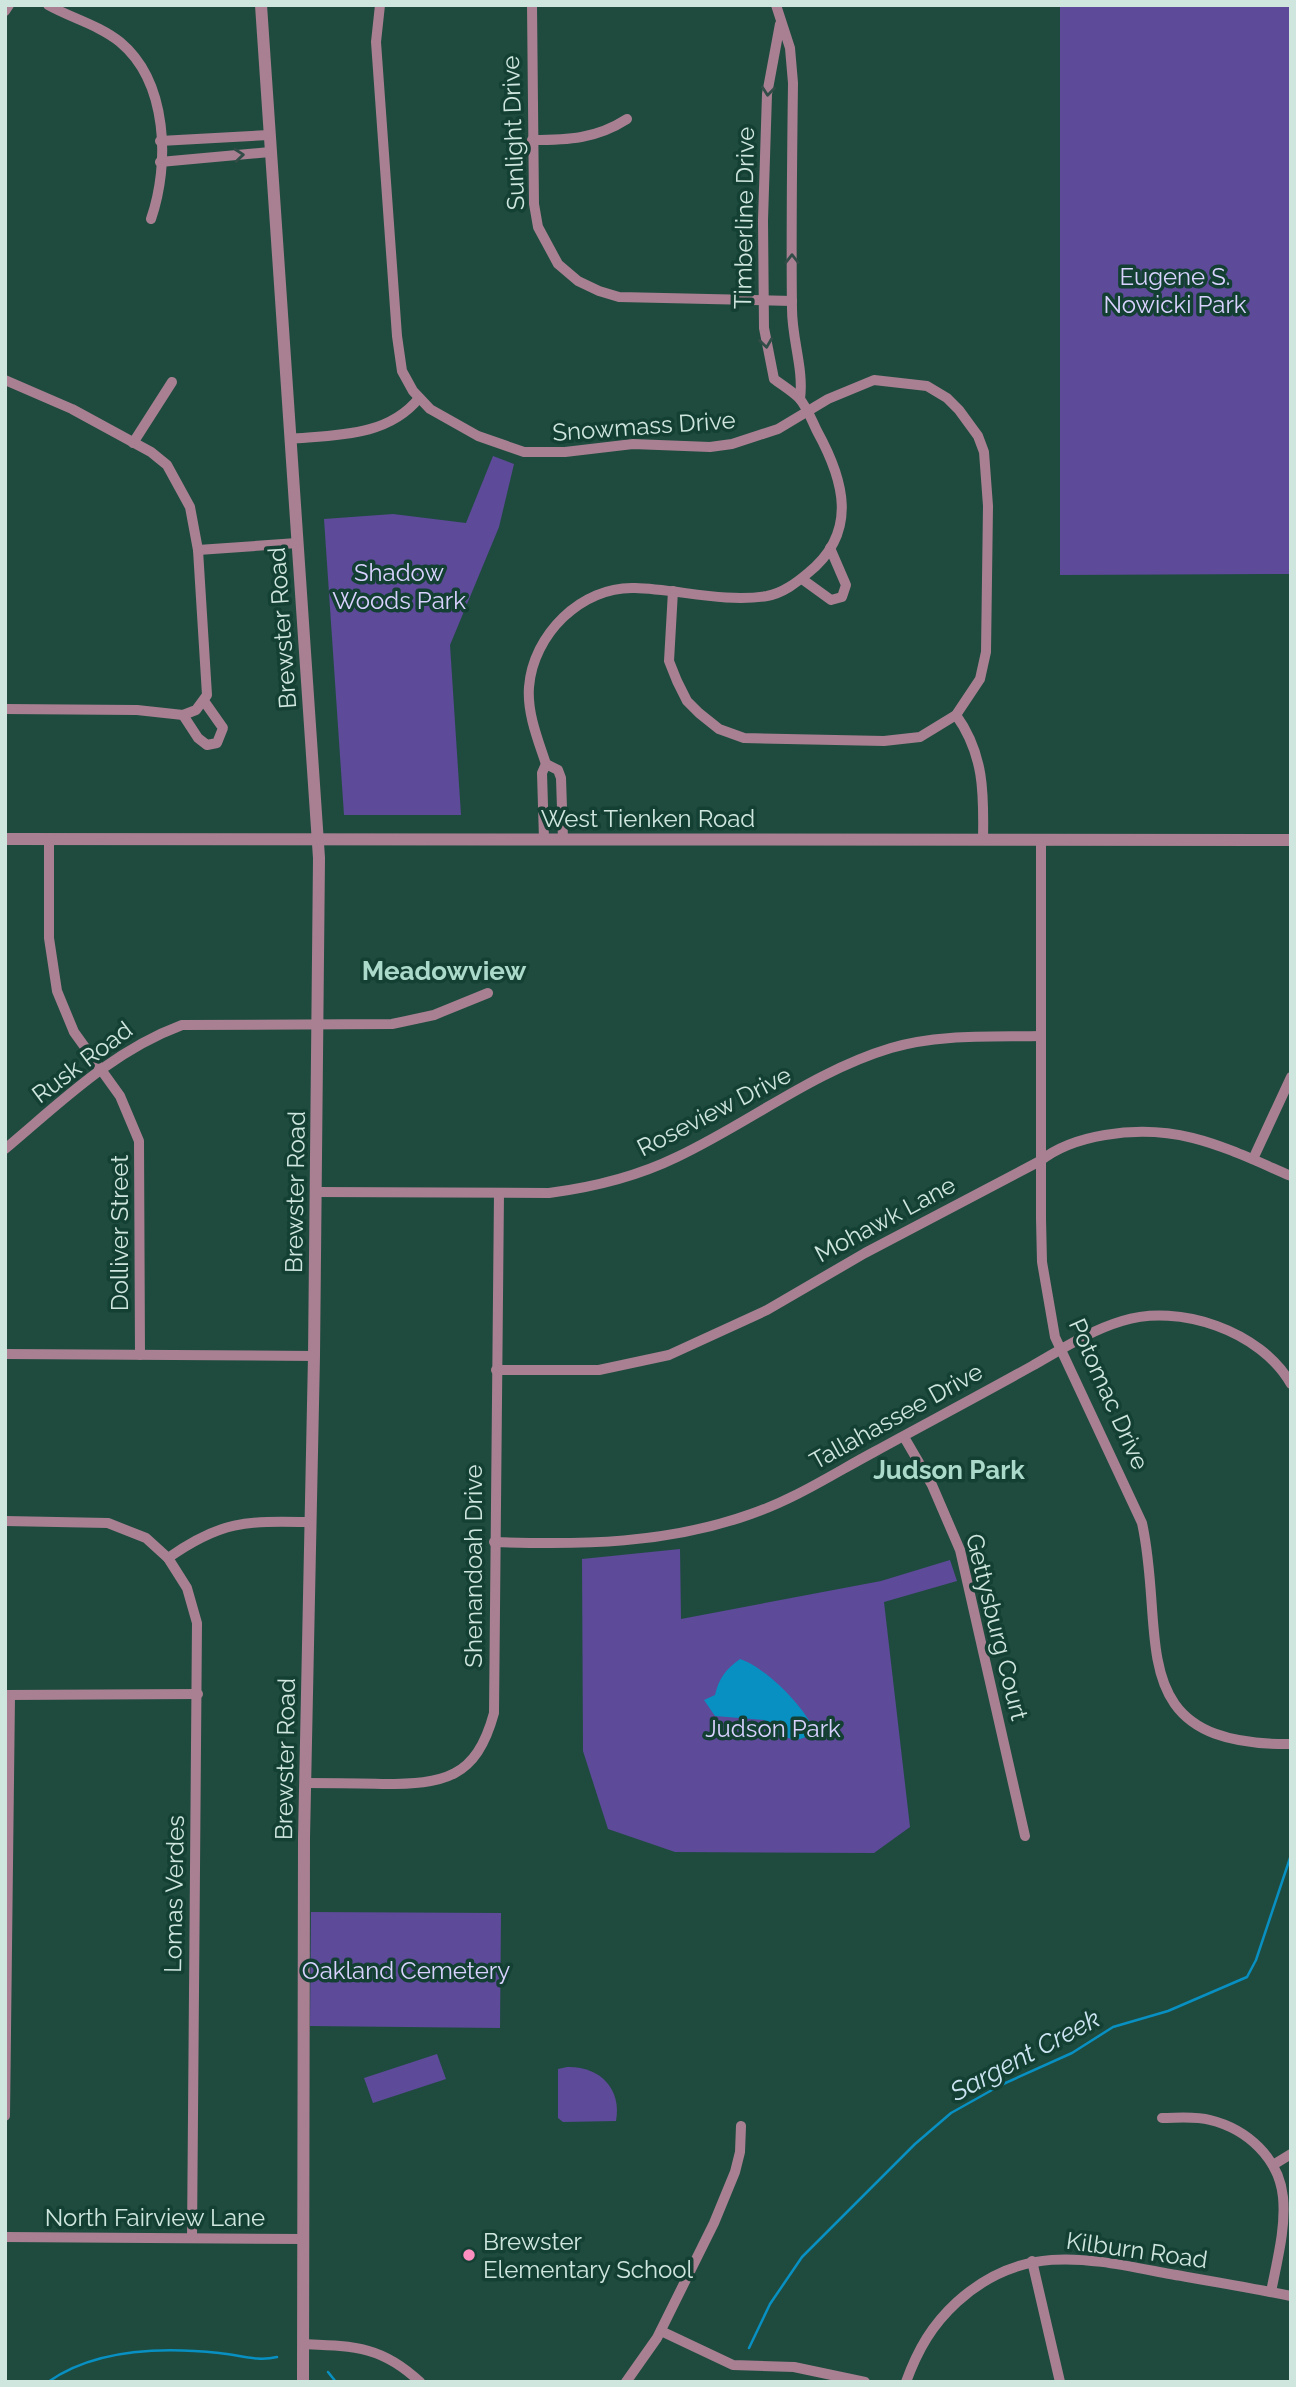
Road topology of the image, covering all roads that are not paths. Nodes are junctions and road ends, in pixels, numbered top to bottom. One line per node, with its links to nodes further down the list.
1 (9, 5): 7 (street)
2 (48, 5): 13 (street)
3 (261, 5): 10 (street, Brewster Road)
4 (380, 5): 22 (street, Snowmass Drive)
5 (532, 5): 12 (street, Sunlight Drive)
6 (776, 5): 8 (street, Timberline Drive)
7 (5, 11)
8 (780, 24): 18 (street, Timberline Drive, one-way to 18); 19 (street, Timberline Drive, one-way to 8)
9 (627, 119): 12 (street)
10 (269, 135): 11 (street); 14 (street, Brewster Road)
11 (208, 138): 13 (street); 15 (street)
12 (532, 140): 18 (street, Sunlight Drive)
13 (160, 141): 16 (street)
14 (270, 152): 15 (street, one-way to 14); 25 (street, Brewster Road)
15 (210, 157): 16 (street)
16 (160, 162): 17 (street)
17 (151, 219)
18 (763, 300): 19 (street, Sunlight Drive); 23 (street, Timberline Drive, one-way to 23)
19 (792, 301): 23 (street, Timberline Drive)
20 (5, 380): 26 (street)
21 (172, 382): 26 (street)
22 (419, 398): 24 (street, Snowmass Drive); 25 (street)
23 (800, 399): 24 (street, Timberline Drive)
24 (808, 414): 28 (street, Timberline Drive); 35 (street, Snowmass Drive)
25 (290, 439): 27 (street, Brewster Road)
26 (133, 443): 29 (street)
27 (297, 543): 29 (street); 39 (street, Brewster Road)
28 (830, 548): 30 (street, Timberline Drive); 30 (street)
29 (198, 550): 32 (street)
30 (802, 579): 31 (street, Timberline Drive)
31 (673, 591): 35 (street, Snowmass Drive); 36 (street, Timberline Drive)
32 (204, 701): 34 (street); 34 (street)
33 (5, 709): 34 (street)
34 (183, 715)
35 (956, 715): 42 (street)
36 (546, 764): 40 (street, Timberline Drive); 41 (street, Timberline Drive)
37 (5, 839): 38 (street, West Tienken Road)
38 (49, 839): 39 (street, West Tienken Road); 48 (street, Dolliver Street)
39 (318, 839): 40 (street, West Tienken Road); 46 (street, Brewster Road)
40 (544, 839): 41 (street, West Tienken Road)
41 (563, 839): 42 (street, West Tienken Road)
42 (983, 840): 43 (street, West Tienken Road)
43 (1041, 840): 44 (street, West Tienken Road); 47 (street, Potomac Drive)
44 (1291, 840)
45 (488, 993): 46 (street, Rusk Road)
46 (318, 1025): 48 (street, Rusk Road); 54 (street, Brewster Road)
47 (1040, 1036): 52 (street, Potomac Drive); 55 (street, Roseview Drive)
48 (102, 1068): 50 (street, Rusk Road); 58 (street, Dolliver Street)
49 (1291, 1077): 51 (street)
50 (5, 1149)
51 (1253, 1159): 52 (street, Mohawk Lane); 53 (street, Mohawk Lane)
52 (1040, 1161): 56 (street, Potomac Drive); 60 (street, Mohawk Lane)
53 (1291, 1176)
54 (316, 1192): 55 (street, Roseview Drive); 59 (street, Brewster Road)
55 (499, 1193): 60 (street, Shenandoah Drive)
56 (1060, 1348): 61 (street, Tallahassee Drive); 62 (street, Tallahassee Drive); 69 (street, Potomac Drive)
57 (5, 1354): 58 (street)
58 (140, 1355): 59 (street)
59 (314, 1356): 64 (street, Brewster Road)
60 (496, 1370): 65 (street, Shenandoah Drive)
61 (1291, 1384)
62 (904, 1437): 65 (street, Tallahassee Drive); 71 (street, Gettysburg Court)
63 (5, 1521): 66 (street, Lomas Verdes)
64 (310, 1522): 66 (street); 70 (street, Brewster Road)
65 (494, 1542): 70 (street, Shenandoah Drive)
66 (168, 1558): 67 (street, Lomas Verdes)
67 (198, 1694): 68 (street); 78 (street, Lomas Verdes)
68 (8, 1696): 72 (street)
69 (1291, 1744)
70 (305, 1783): 79 (street, Brewster Road)
71 (1025, 1836)
72 (5, 2116)
73 (1162, 2118): 76 (street)
74 (740, 2126): 83 (street)
75 (1291, 2154): 76 (street)
76 (1273, 2165): 81 (street)
77 (5, 2237): 78 (street, North Fairview Lane)
78 (191, 2238): 79 (street, North Fairview Lane)
79 (304, 2239): 84 (street, Brewster Road)
80 (1032, 2261): 81 (street, Kilburn Road); 89 (street, Kilburn Road); 90 (street)
81 (1271, 2292): 82 (street, Kilburn Road)
82 (1291, 2296)
83 (660, 2331): 87 (street); 88 (street)
84 (303, 2344): 85 (street, Brewster Road); 86 (street)
85 (303, 2382)
86 (421, 2382)
87 (626, 2382)
88 (865, 2382)
89 (906, 2382)
90 (1060, 2382)

